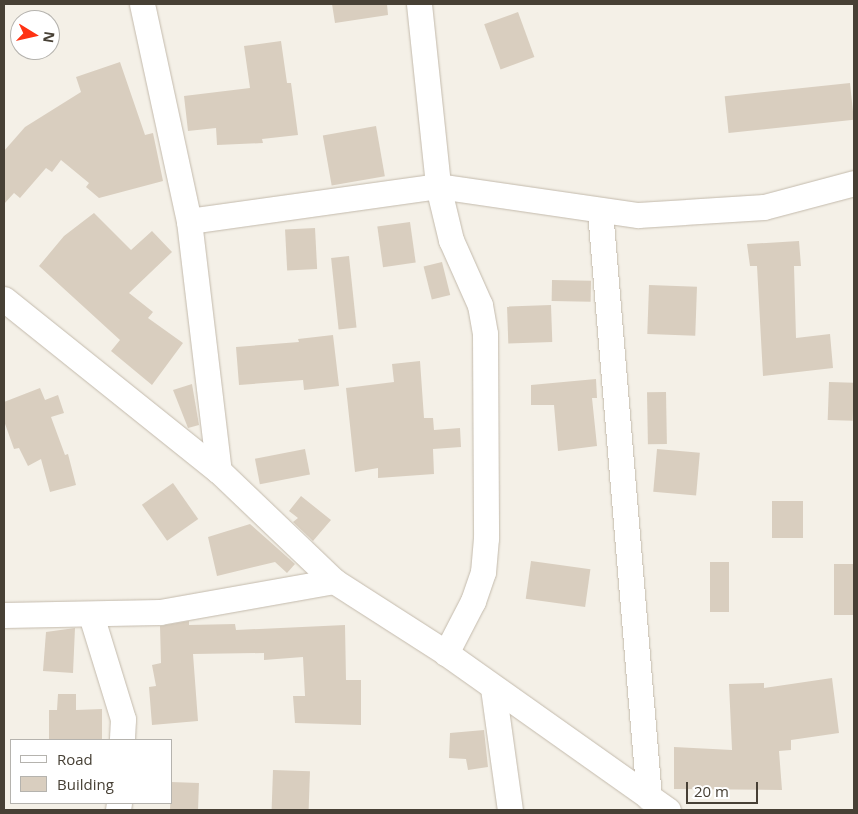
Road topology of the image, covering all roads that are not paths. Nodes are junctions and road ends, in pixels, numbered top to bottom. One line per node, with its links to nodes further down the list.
1 (142, 4): 6 (street)
2 (419, 4): 4 (street)
3 (854, 183): 5 (street)
4 (438, 186): 5 (street); 6 (street); 12 (street)
5 (600, 211): 15 (street)
6 (188, 221): 8 (street)
7 (4, 299): 8 (street)
8 (219, 471): 9 (street)
9 (334, 581): 11 (street); 12 (street)
10 (4, 615): 11 (street)
11 (91, 615): 14 (street)
12 (446, 653): 13 (street)
13 (493, 688): 15 (street); 16 (street)
14 (122, 739)
15 (658, 804)
16 (510, 810)

